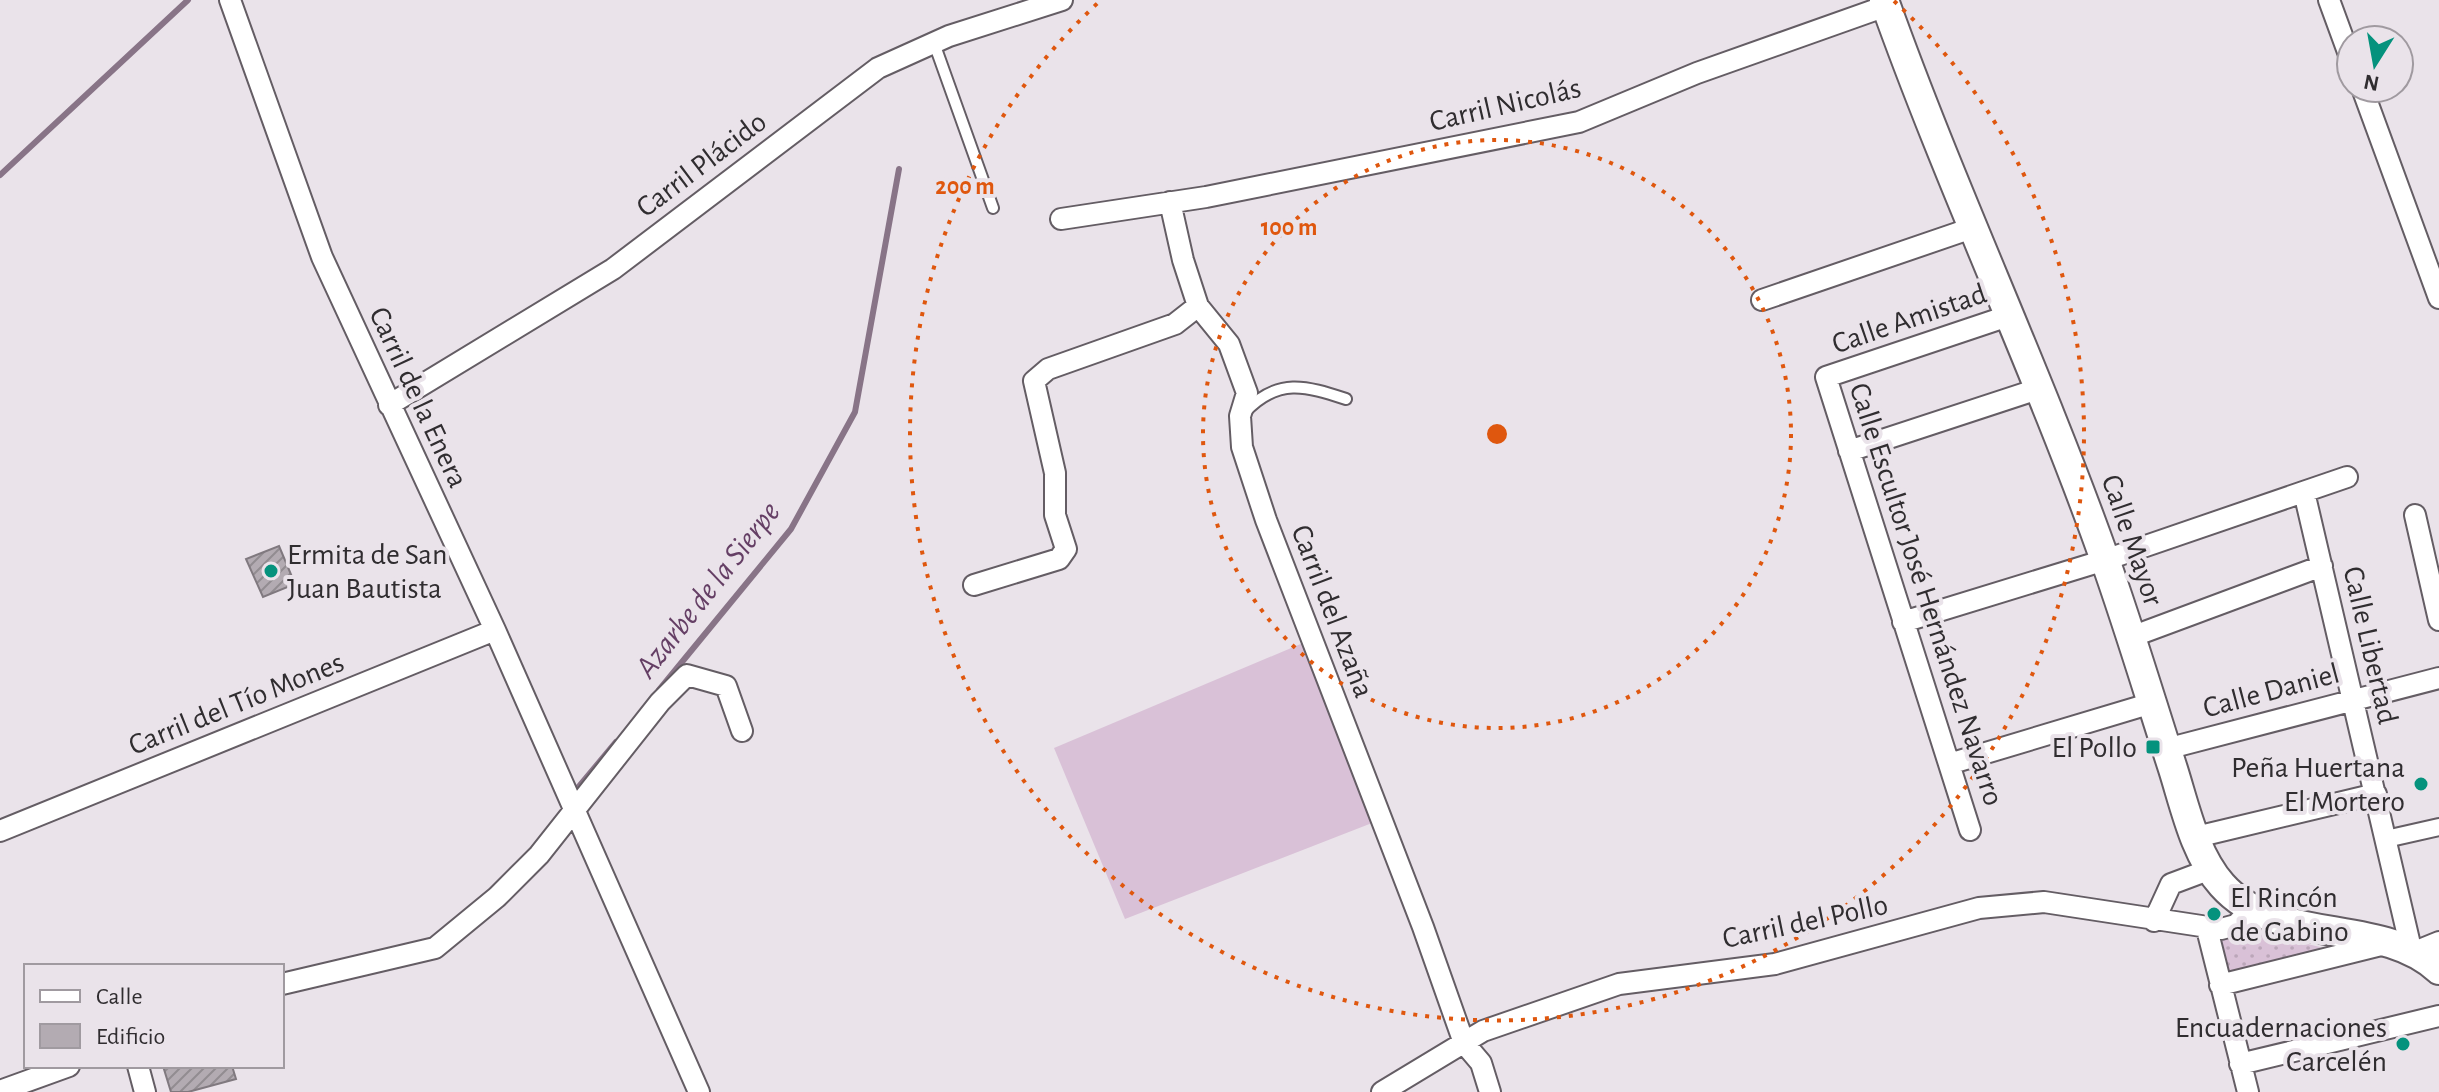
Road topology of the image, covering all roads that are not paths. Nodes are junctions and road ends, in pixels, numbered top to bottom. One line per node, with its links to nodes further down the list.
1 (230, 0): 19 (street, Carril de la Enera)
2 (1062, 0): 6 (street, Carril Plácido)
3 (2329, 0): 5 (street)
4 (1885, 3): 8 (street, Carril Nicolás); 11 (main road, Calle Mayor)
5 (2338, 24)
6 (934, 43): 9 (lane); 19 (street, Carril Plácido)
7 (2368, 104): 12 (street)
8 (1170, 202): 10 (street, Carril Nicolás); 14 (street, Carril del Azaña)
9 (993, 208)
10 (1061, 219)
11 (1975, 227): 13 (street); 15 (main road, Calle Mayor)
12 (2439, 298)
13 (1762, 300)
14 (1198, 306): 20 (street, Carril del Azaña); 27 (street)
15 (2011, 315): 16 (street, Calle Amistad); 17 (main road, Calle Mayor)
16 (1826, 377): 21 (street, Calle Escultor José Hernández Navarro)
17 (2041, 388): 21 (street); 25 (main road, Calle Mayor)
18 (1346, 399): 20 (lane)
19 (389, 405): 30 (street, Carril de la Enera)
20 (1240, 416): 55 (street, Carril del Azaña)
21 (1849, 451): 29 (street, Calle Escultor José Hernández Navarro)
22 (2347, 477): 23 (street)
23 (2304, 492): 25 (street); 26 (street, Calle Libertad)
24 (2415, 515): 28 (street)
25 (2105, 560): 29 (street); 31 (main road, Calle Mayor)
26 (2322, 566): 31 (street); 33 (street, Calle Libertad)
27 (974, 585)
28 (2439, 620)
29 (1903, 622): 37 (street, Calle Escultor José Hernández Navarro)
30 (495, 630): 39 (street, Carril de la Enera); 42 (street, Carril del Tío Mones)
31 (2131, 637): 34 (main road, Calle Mayor)
32 (2439, 678): 33 (street, Calle Daniel)
33 (2353, 698): 36 (street, Calle Daniel); 38 (street, Calle Libertad)
34 (2152, 703): 36 (main road, Calle Mayor); 37 (street)
35 (742, 731): 39 (street)
36 (2166, 749): 43 (main road, Calle Mayor)
37 (1949, 764): 41 (street, Calle Escultor José Hernández Navarro)
38 (2376, 794): 43 (street); 44 (street, Calle Libertad)
39 (573, 812): 52 (street); 61 (street, Carril de la Enera)
40 (2439, 827): 44 (street)
41 (1970, 830)
42 (0, 831)
43 (2196, 837): 45 (main road, Calle Mayor)
44 (2386, 839): 50 (street, Calle Libertad)
45 (2211, 869): 46 (main road, Calle Mayor); 47 (street)
46 (2253, 907): 48 (street, Carril del Pollo); 50 (main road, Calle Mayor)
47 (2154, 921): 48 (street, Carril del Pollo); 55 (street, Carril del Pollo)
48 (2207, 929): 53 (street)
49 (2439, 942): 50 (street)
50 (2399, 948): 51 (main road, Calle Mayor); 53 (street)
51 (2439, 970)
52 (284, 984)
53 (2220, 985): 56 (street)
54 (2439, 1016): 56 (street)
55 (1464, 1043): 62 (street, Carril del Pollo); 63 (street, Carril del Azaña)
56 (2240, 1064): 64 (street)
57 (63, 1068): 59 (street)
58 (139, 1068): 60 (street)
59 (0, 1091)
60 (145, 1092)
61 (699, 1092)
62 (1382, 1092)
63 (1490, 1092)
64 (2248, 1092)

